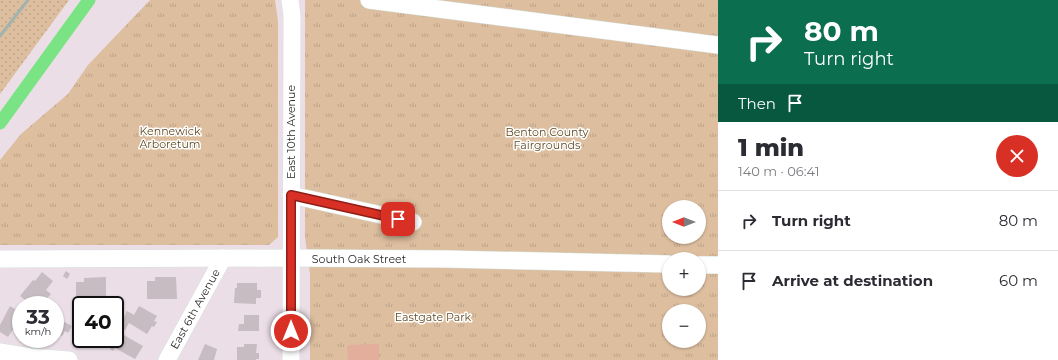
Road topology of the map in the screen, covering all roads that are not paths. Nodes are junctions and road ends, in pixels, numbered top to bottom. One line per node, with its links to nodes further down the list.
1 (290, 0): 4 (street, East 10th Avenue)
2 (369, 0): 3 (street)
3 (718, 45)
4 (291, 195): 5 (street); 7 (street, East 10th Avenue)
5 (413, 222)
6 (223, 258): 7 (street, South Oak Street); 8 (street, South Oak Street); 14 (street, East 6th Avenue)
7 (291, 258): 9 (street, South Oak Street); 15 (street, East 10th Avenue)
8 (2, 262)
9 (662, 264)
10 (706, 265): 11 (street)
11 (718, 265)
12 (0, 352): 13 (street)
13 (69, 360)
14 (167, 360)
15 (291, 360)

